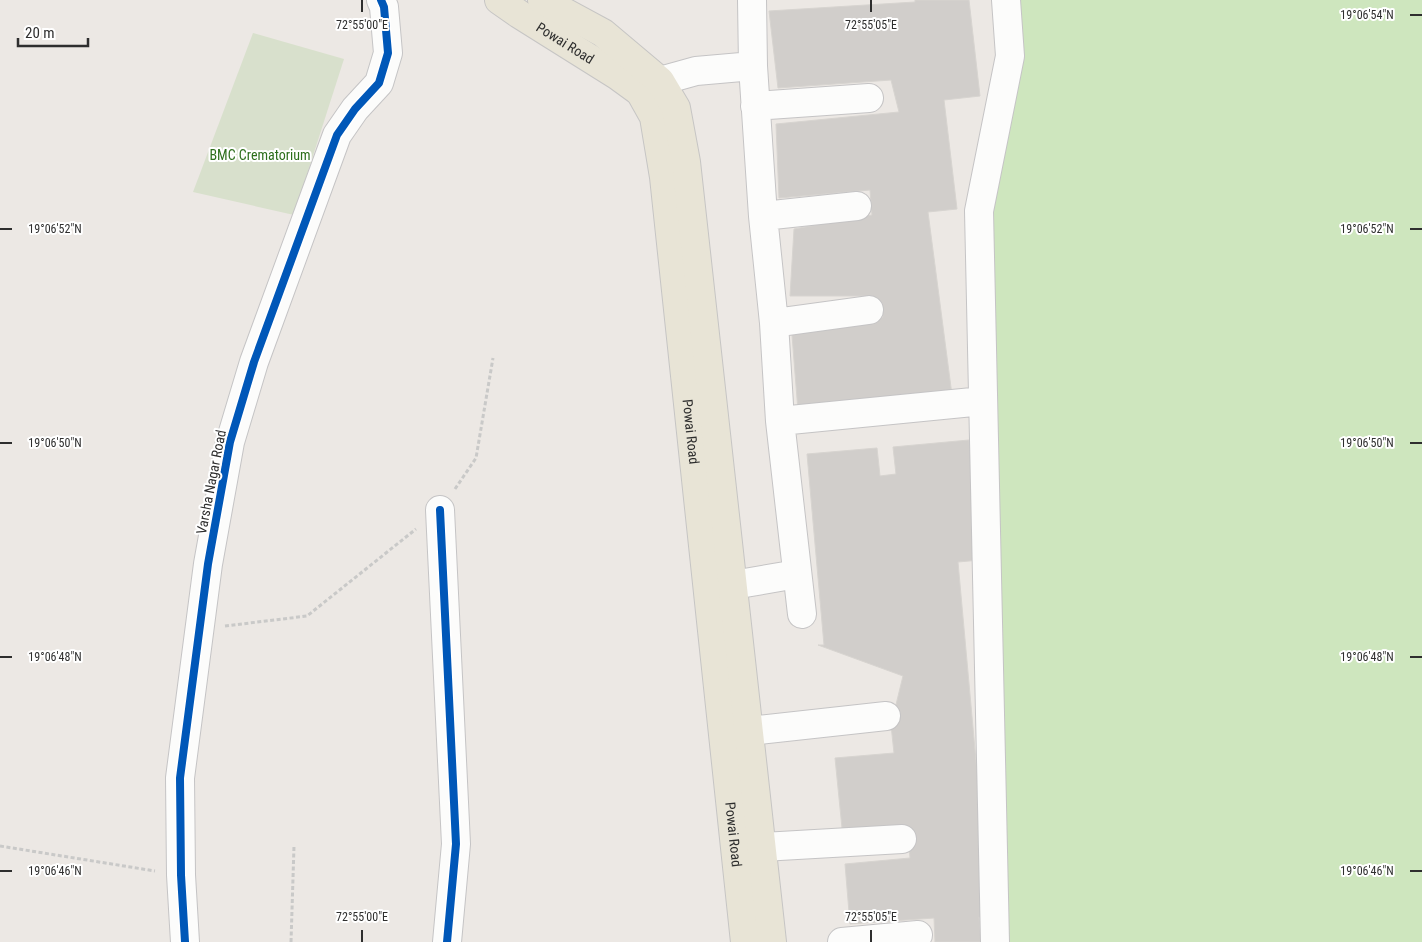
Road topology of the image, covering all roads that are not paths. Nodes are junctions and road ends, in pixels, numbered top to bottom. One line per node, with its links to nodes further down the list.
1 (381, 0): 25 (street, Varsha Nagar Road)
2 (499, 0): 7 (main road, Powai Road)
3 (542, 0): 7 (main road, Powai Road)
4 (752, 0): 6 (street)
5 (1006, 0): 14 (street)
6 (752, 66): 7 (street); 9 (street)
7 (650, 86): 18 (main road, Powai Road)
8 (869, 98): 9 (street)
9 (755, 106): 11 (street)
10 (856, 206): 11 (street)
11 (763, 216): 13 (street)
12 (869, 310): 13 (street)
13 (774, 323): 15 (street)
14 (983, 401): 15 (street); 30 (street)
15 (780, 421): 17 (street)
16 (440, 510): 26 (street)
17 (797, 574): 18 (street); 19 (street)
18 (720, 586): 21 (main road, Powai Road); 27 (main road, Powai Road)
19 (802, 614)
20 (886, 716): 21 (street)
21 (749, 732): 23 (main road, Powai Road)
22 (902, 839): 23 (street)
23 (762, 848): 28 (main road, Powai Road)
24 (918, 935): 29 (street)
25 (185, 942)
26 (447, 942)
27 (745, 942)
28 (772, 942)
29 (842, 942)
30 (995, 942)

